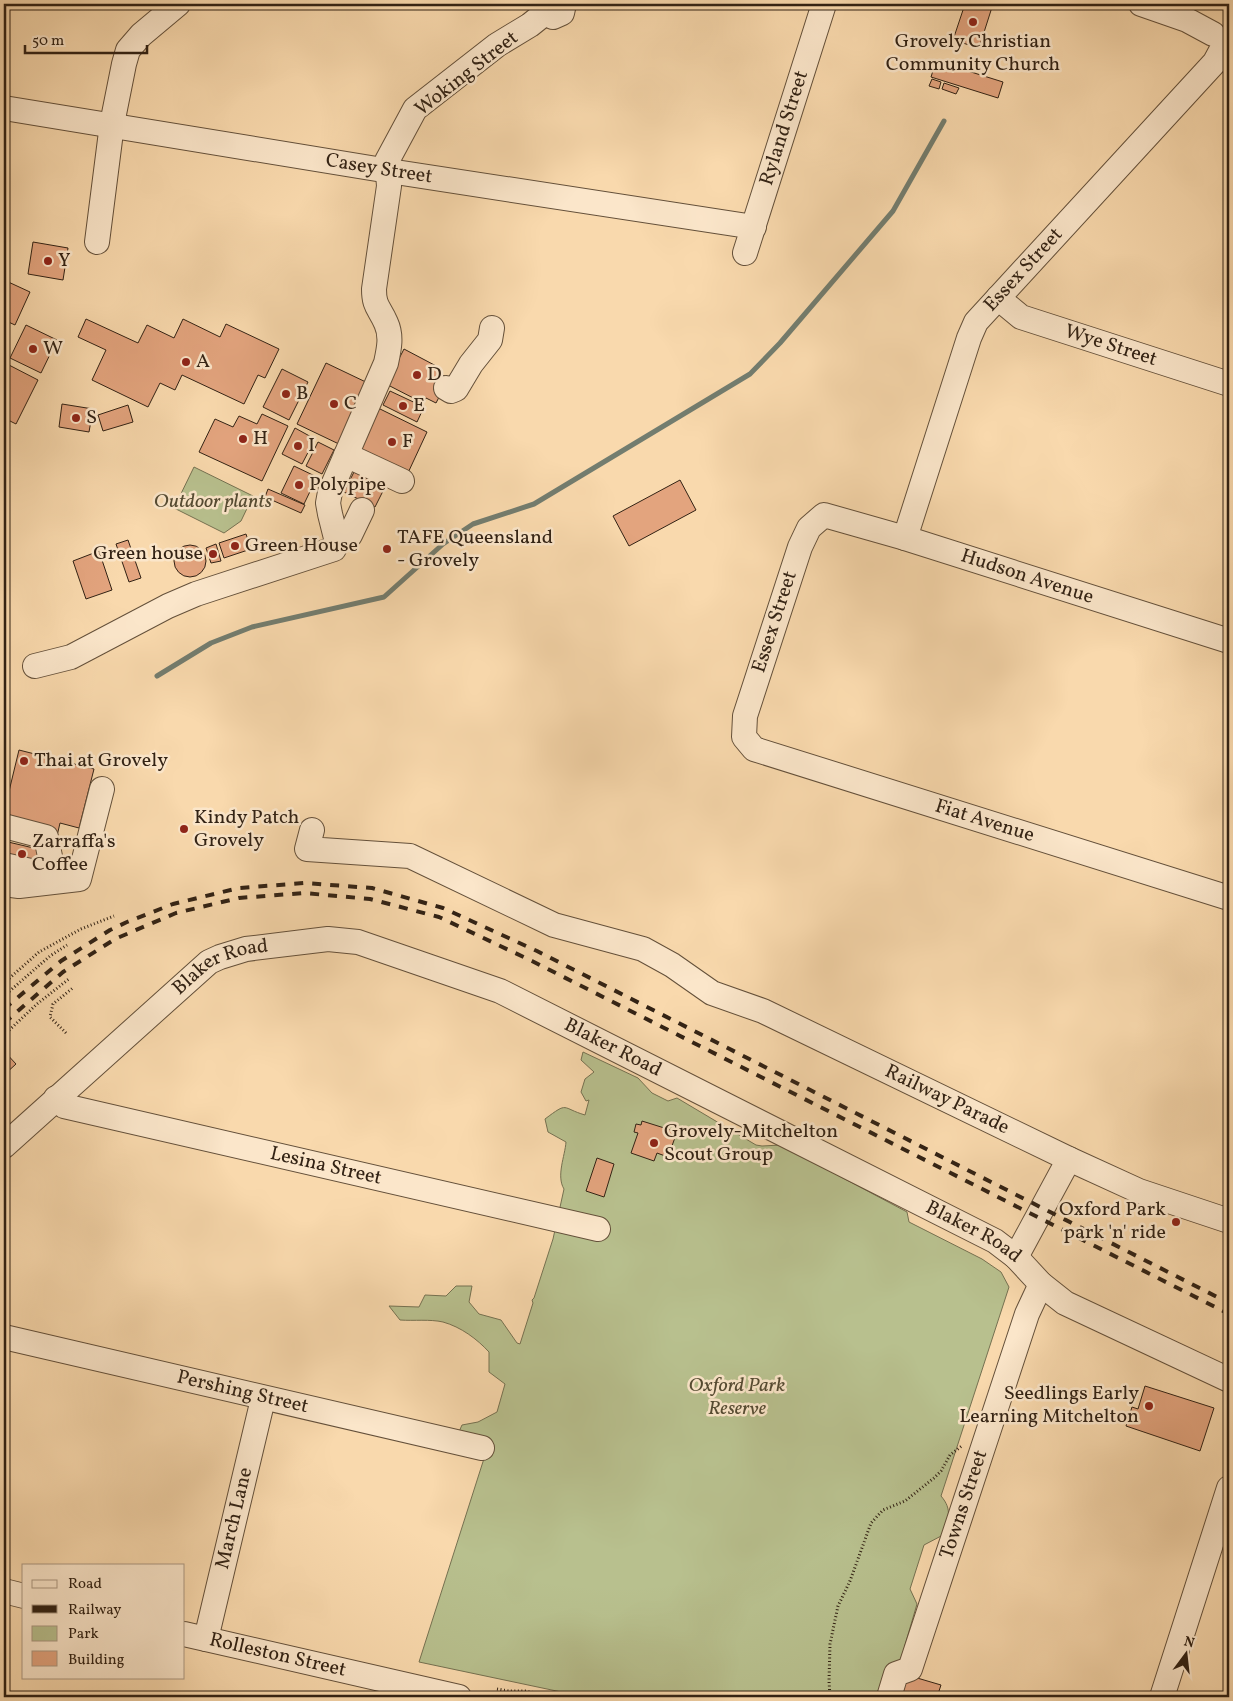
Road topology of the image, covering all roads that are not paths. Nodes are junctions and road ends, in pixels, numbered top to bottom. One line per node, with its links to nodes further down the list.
1 (178, 4): 7 (street)
2 (824, 4): 9 (street, Ryland Street)
3 (1142, 4): 5 (street)
4 (550, 7): 8 (street, Woking Street)
5 (1223, 40): 12 (street, Essex Street)
6 (4, 108): 7 (street, Casey Street)
7 (112, 124): 8 (street, Casey Street); 10 (street)
8 (389, 171): 9 (street, Casey Street); 16 (street, Woking Street)
9 (754, 227): 11 (street, Ryland Street)
10 (97, 242)
11 (745, 253)
12 (998, 298): 14 (street, Wye Street); 20 (street, Essex Street)
13 (492, 328): 15 (street)
14 (1229, 384)
15 (446, 388)
16 (346, 456): 17 (street); 21 (street)
17 (402, 481)
18 (362, 510): 21 (street)
19 (824, 515): 20 (street, Hudson Avenue); 24 (street, Essex Street)
20 (905, 538): 22 (street, Hudson Avenue)
21 (337, 540): 23 (street)
22 (1229, 641)
23 (35, 666)
24 (744, 737): 30 (street, Fiat Avenue)
25 (102, 788): 29 (street)
26 (4, 826): 28 (street)
27 (312, 830): 33 (street, Railway Parade)
28 (4, 865)
29 (4, 884)
30 (1229, 898)
31 (56, 1098): 32 (street, Blaker Road); 35 (street, Lesina Street); 36 (street, Blaker Road)
32 (4, 1146)
33 (1069, 1159): 34 (street, Railway Parade); 36 (street)
34 (1229, 1221)
35 (598, 1229)
36 (1016, 1256): 37 (street, Blaker Road)
37 (1041, 1284): 39 (street, Blaker Road); 49 (street, Towns Street)
38 (4, 1337): 40 (street, Pershing Street)
39 (1229, 1380)
40 (263, 1398): 41 (street, Pershing Street); 46 (street, March Lane)
41 (482, 1448)
42 (1229, 1488): 50 (street)
43 (4, 1591): 44 (street)
44 (22, 1596)
45 (185, 1634): 46 (street, Rolleston Street)
46 (206, 1639): 47 (street, Rolleston Street)
47 (428, 1694): 48 (street, Rolleston Street)
48 (459, 1697)
49 (889, 1697)
50 (1162, 1697)

